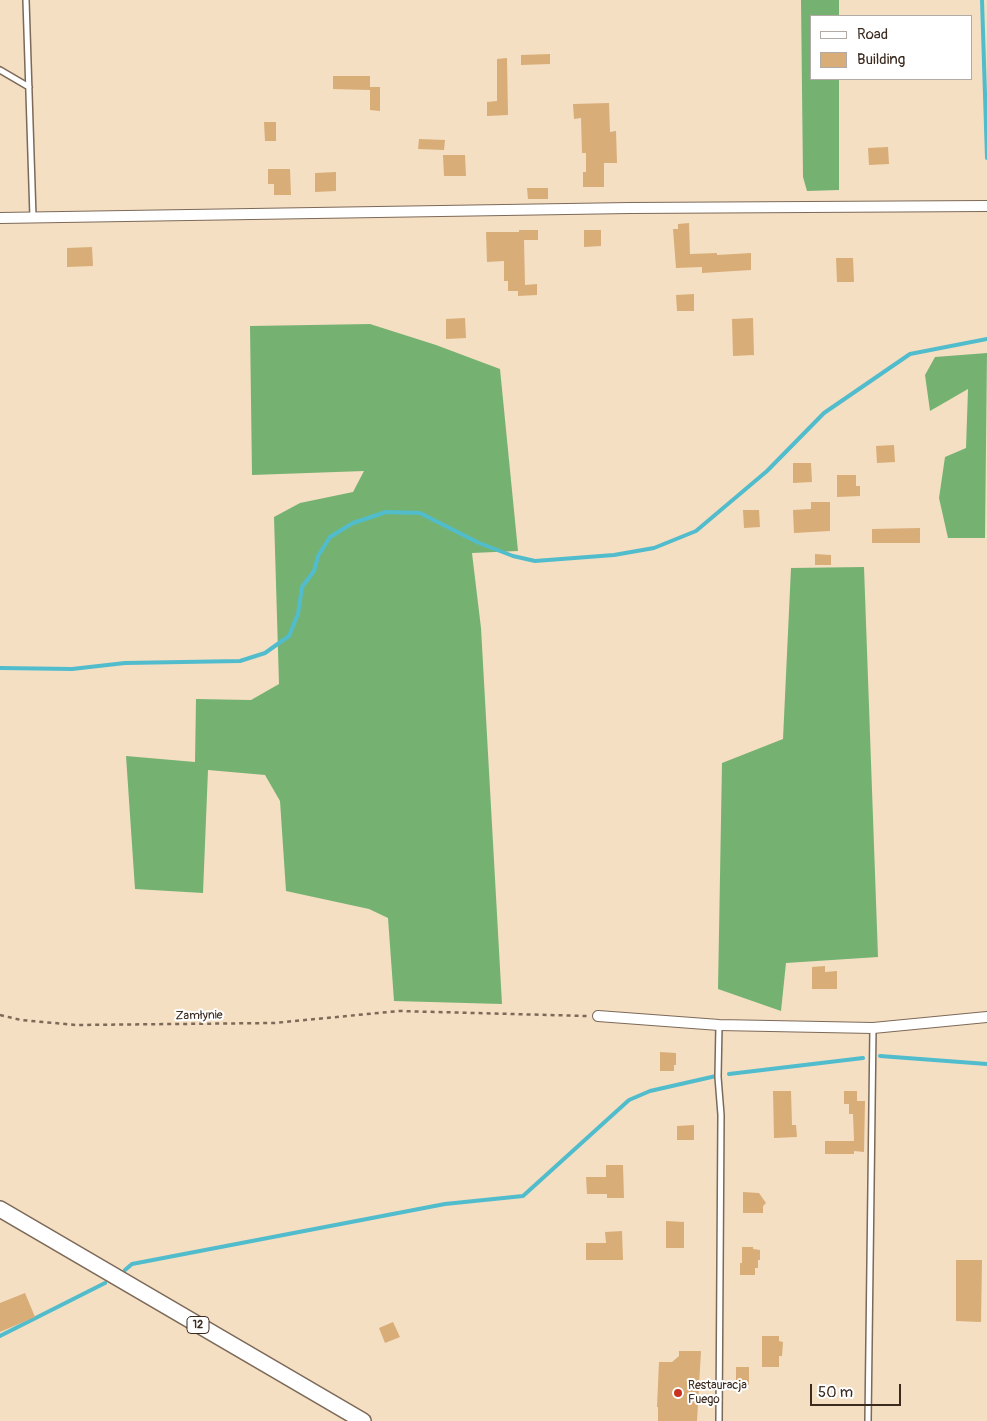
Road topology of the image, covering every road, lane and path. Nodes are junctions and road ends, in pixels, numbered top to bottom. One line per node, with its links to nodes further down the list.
1 (26, 0): 3 (lane)
2 (0, 70): 3 (lane)
3 (29, 87): 6 (lane)
4 (987, 206): 6 (street)
5 (0, 218): 6 (street)
6 (33, 218)
7 (0, 1015): 8 (path, Zamłynie)
8 (598, 1016): 10 (street)
9 (987, 1017): 11 (street)
10 (719, 1025): 11 (street); 14 (lane)
11 (873, 1028): 15 (lane)
12 (0, 1209): 13 (main road, 12)
13 (363, 1421)
14 (719, 1421)
15 (868, 1421)

